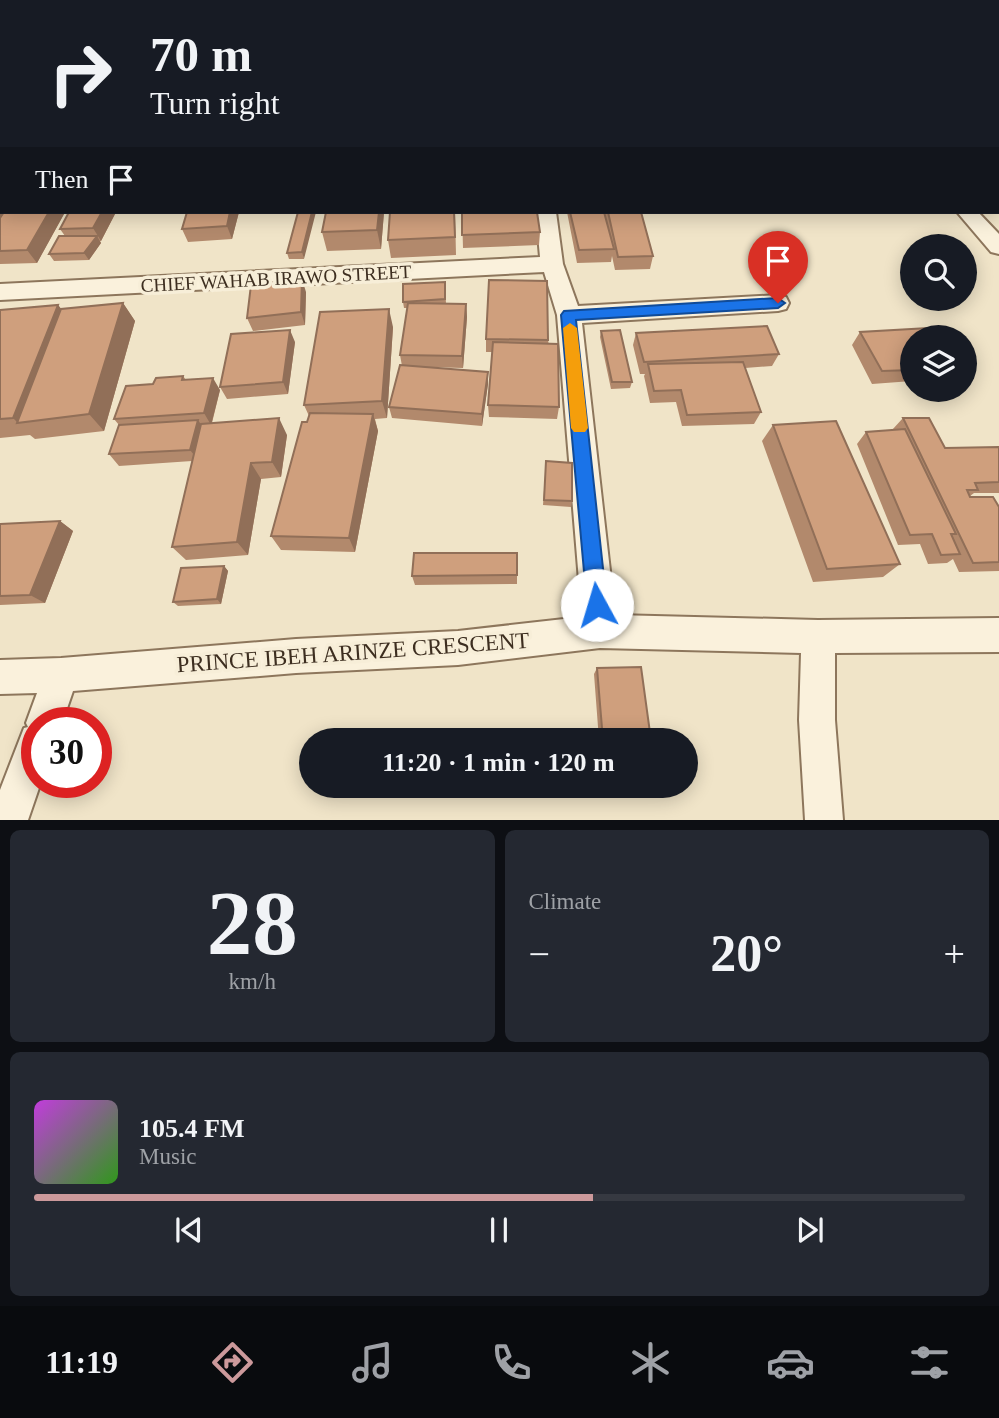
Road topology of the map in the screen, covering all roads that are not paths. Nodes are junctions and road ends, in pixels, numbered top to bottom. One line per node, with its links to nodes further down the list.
1 (546, 214): 4 (street)
2 (969, 214): 3 (street)
3 (999, 247)
4 (552, 264): 5 (street, CHIEF WAHAB IRAWO STREET); 7 (street)
5 (0, 292)
6 (778, 303): 7 (street)
7 (569, 315): 8 (street)
8 (600, 631): 10 (street, PRINCE IBEH ARINZE CRESCENT); 11 (street, PRINCE IBEH ARINZE CRESCENT)
9 (999, 635): 10 (street, PRINCE IBEH ARINZE CRESCENT)
10 (818, 637): 16 (street)
11 (61, 675): 12 (street, PRINCE IBEH ARINZE CRESCENT); 13 (street)
12 (0, 677)
13 (50, 707)
14 (21, 785): 15 (street)
15 (8, 820)
16 (824, 820)

